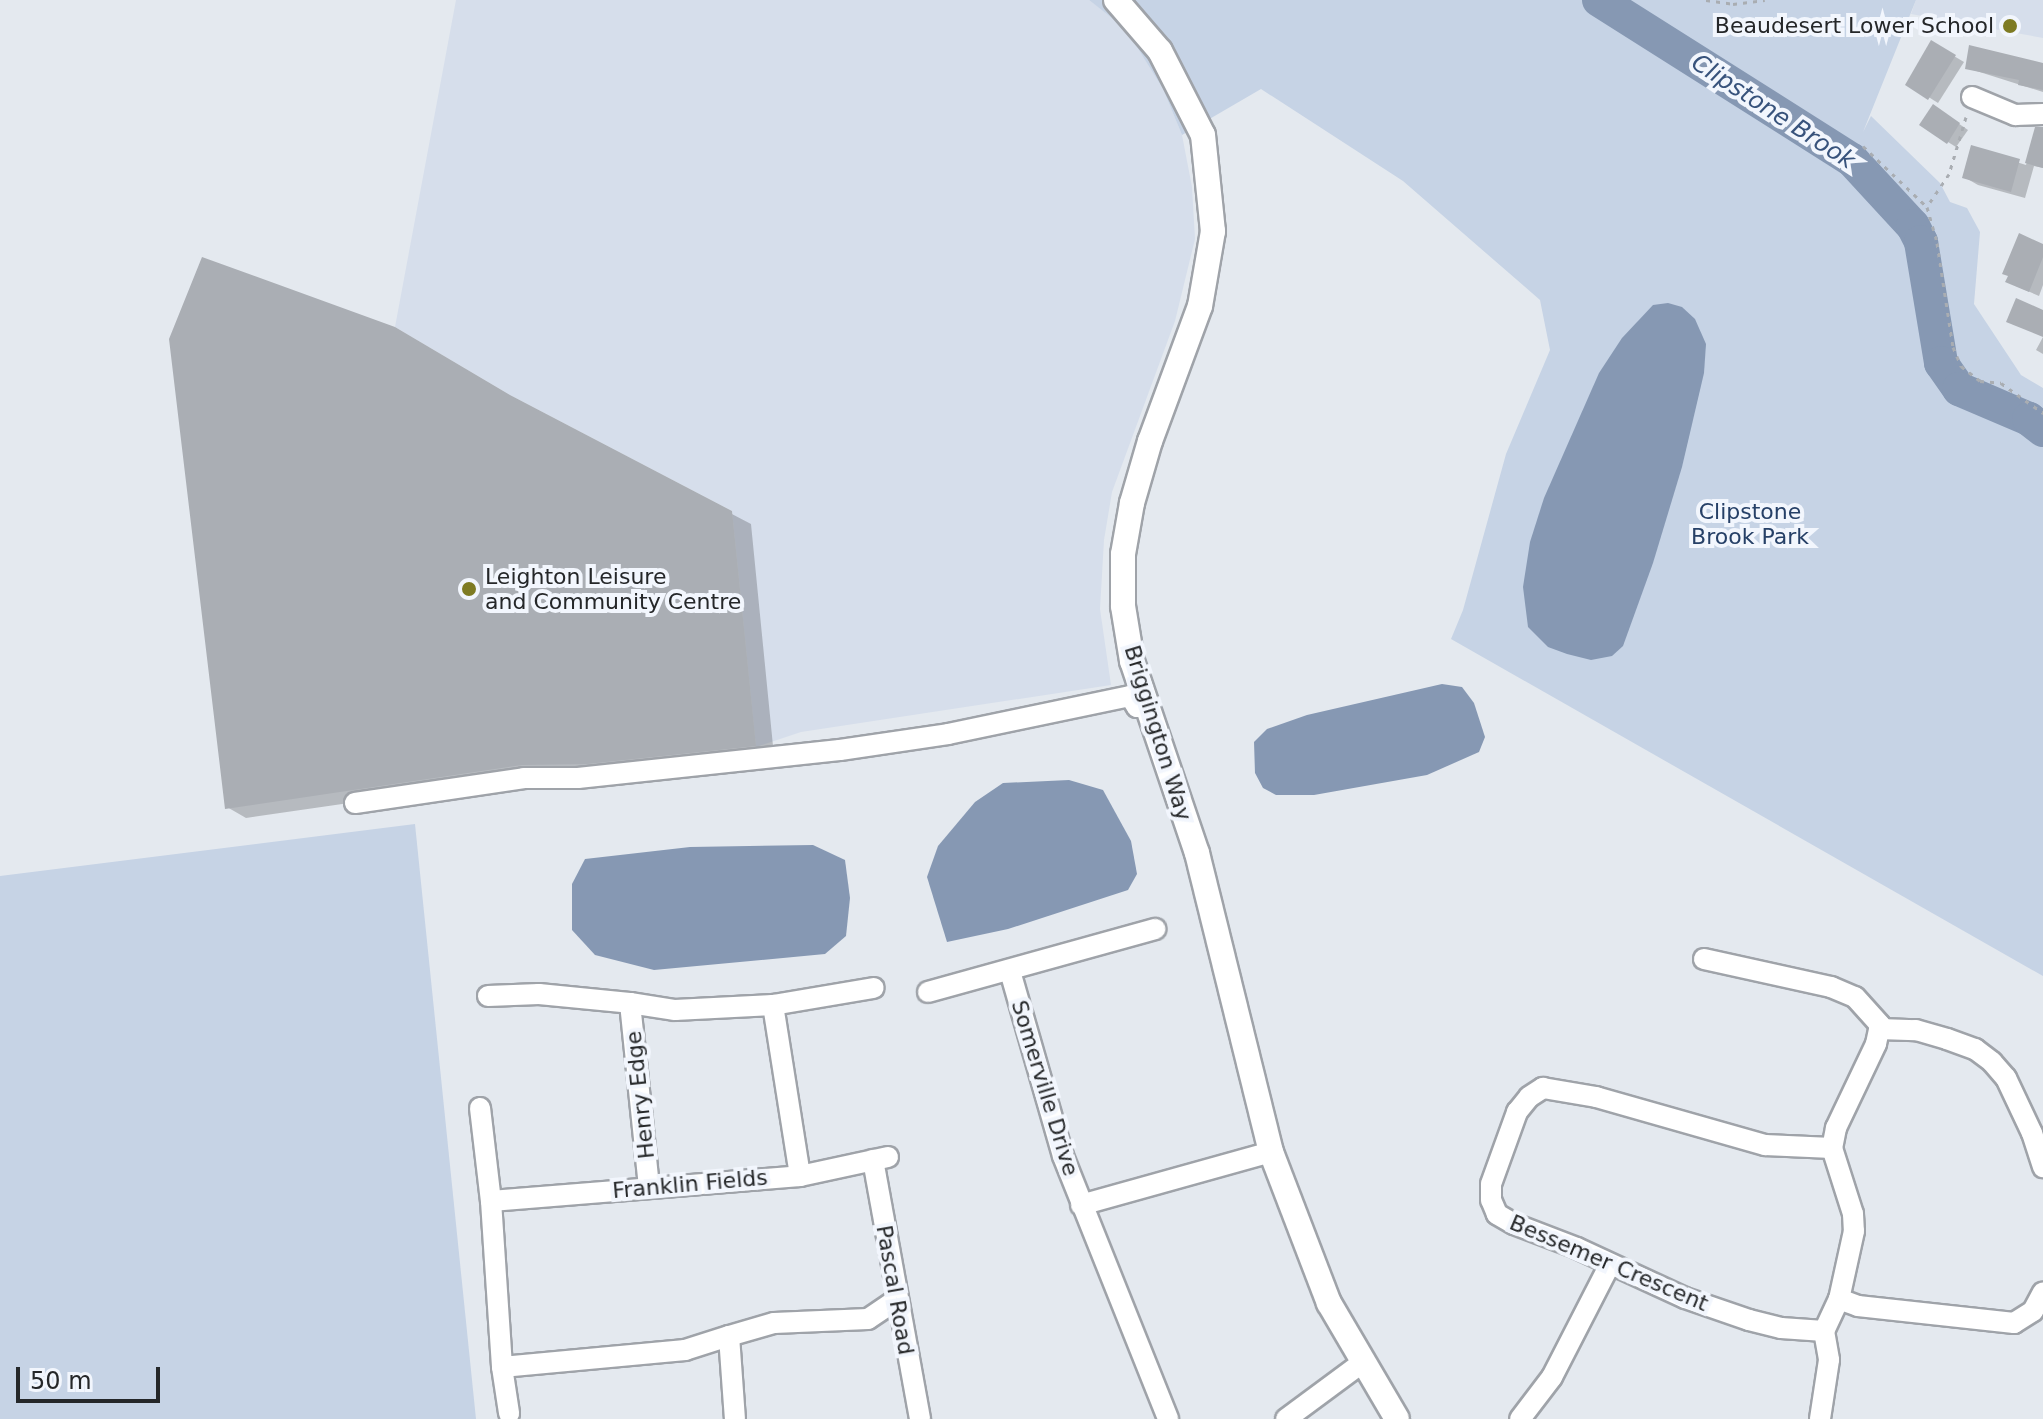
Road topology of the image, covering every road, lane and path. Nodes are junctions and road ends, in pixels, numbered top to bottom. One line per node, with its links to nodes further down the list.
1 (1116, 0): 9 (street, Briggington Way)
2 (1706, 0): 3 (path)
3 (1765, 0)
4 (1972, 97): 5 (street); 7 (path)
5 (2043, 114)
6 (1863, 146): 7 (path)
7 (1927, 207): 8 (path)
8 (2043, 413)
9 (1146, 706): 10 (street); 22 (street, Briggington Way)
10 (355, 803)
11 (1155, 929): 13 (street, Somerville Drive)
12 (1704, 959): 19 (street)
13 (1010, 971): 15 (street, Somerville Drive); 28 (street, Somerville Drive)
14 (874, 988): 18 (street, Henry Edge)
15 (928, 992)
16 (488, 996): 17 (street, Henry Edge)
17 (630, 1003): 18 (street, Henry Edge); 26 (street, Henry Edge)
18 (773, 1005): 25 (street)
19 (1879, 1029): 21 (street); 24 (street)
20 (480, 1108): 27 (street)
21 (1832, 1148): 29 (street, Bessemer Crescent); 32 (street)
22 (1271, 1152): 28 (street, Somerville Drive); 35 (street, Briggington Way)
23 (881, 1159): 25 (street, Franklin Fields); 31 (street, Pascal Road)
24 (2043, 1167)
25 (800, 1176): 26 (street, Franklin Fields)
26 (649, 1187): 27 (street, Franklin Fields)
27 (491, 1201): 36 (street)
28 (1081, 1205): 41 (street, Somerville Drive)
29 (1610, 1264): 33 (street, Bessemer Crescent); 38 (street)
30 (2043, 1292): 32 (street)
31 (898, 1299): 34 (street); 40 (street, Pascal Road)
32 (1839, 1299): 33 (street)
33 (1824, 1331): 44 (street)
34 (729, 1336): 36 (street); 39 (street)
35 (1363, 1362): 42 (street); 43 (street, Briggington Way)
36 (502, 1367): 37 (street)
37 (509, 1413)
38 (1530, 1416)
39 (735, 1419)
40 (920, 1419)
41 (1168, 1419)
42 (1286, 1419)
43 (1397, 1419)
44 (1820, 1419)

